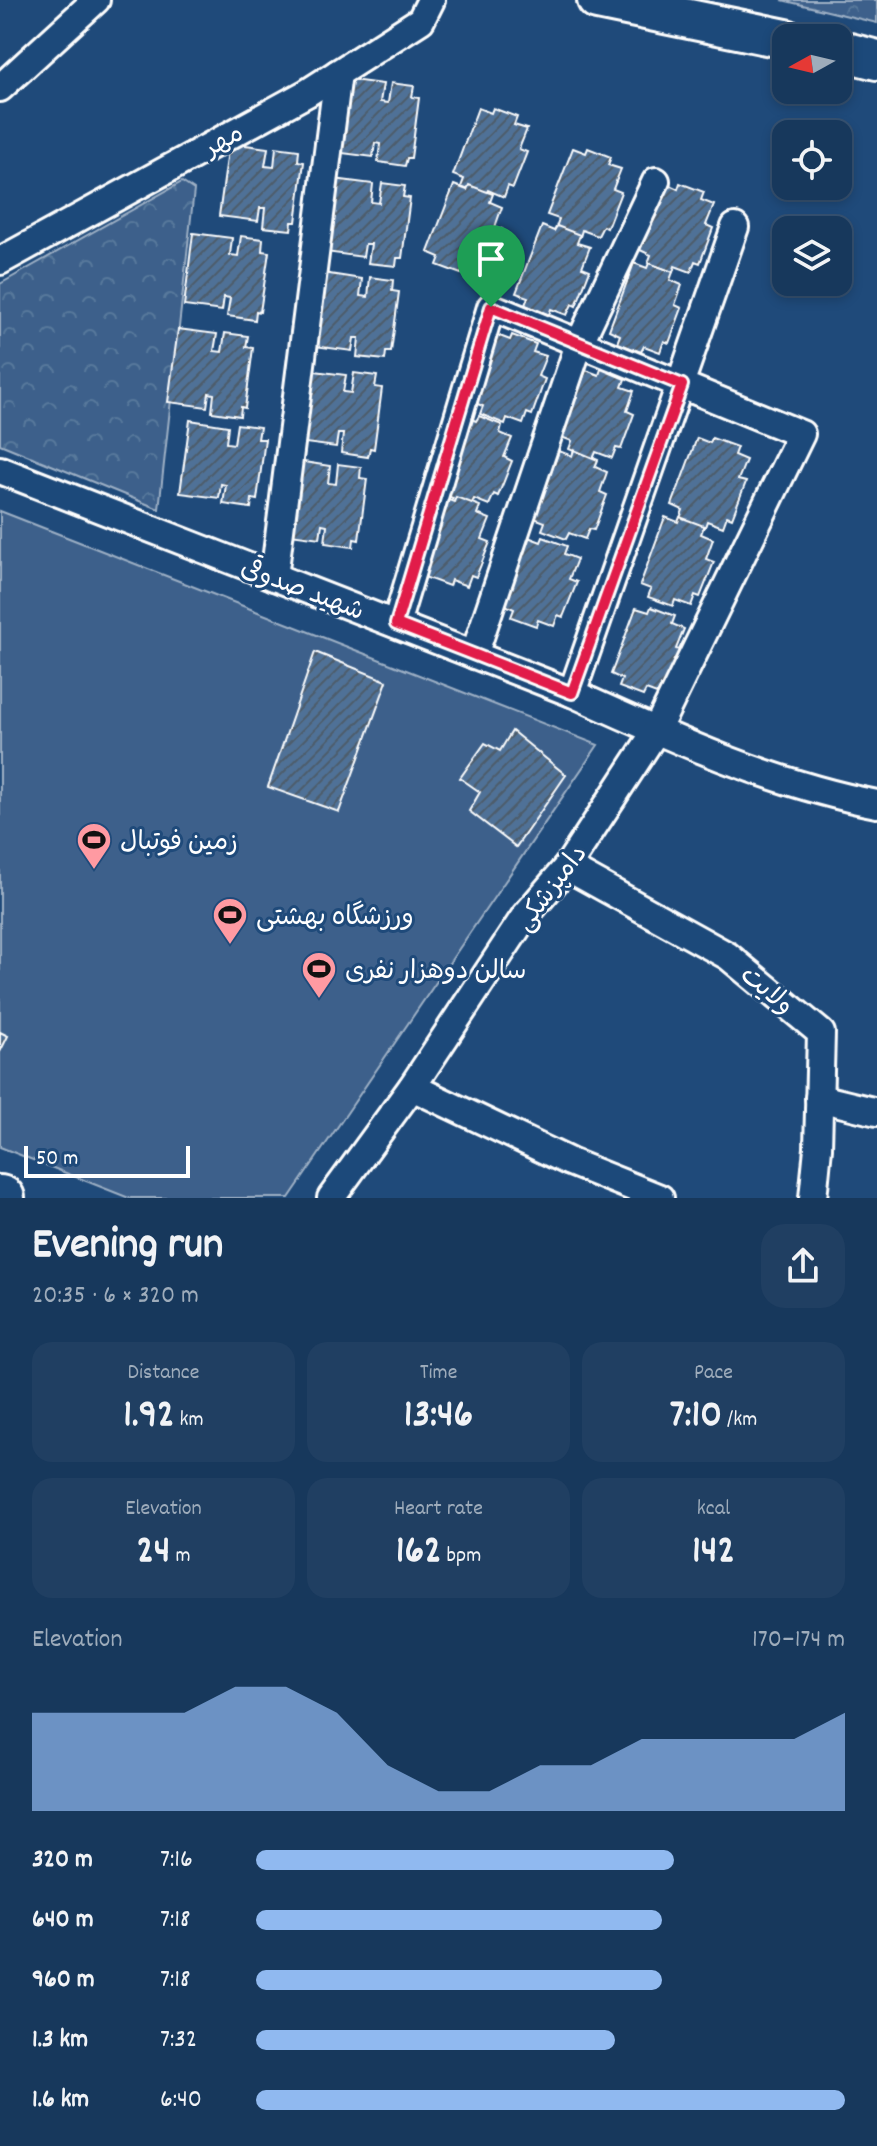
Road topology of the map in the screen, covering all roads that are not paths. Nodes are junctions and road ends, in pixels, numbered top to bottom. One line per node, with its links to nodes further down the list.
1 (96, 0): 8 (street)
2 (431, 0): 7 (street, مهر)
3 (597, 0): 4 (main road)
4 (772, 36)
5 (852, 54): 6 (main road)
6 (877, 60)
7 (338, 73): 11 (street, مهر); 15 (street)
8 (0, 88)
9 (656, 181): 12 (street)
10 (735, 227): 13 (street)
11 (0, 261)
12 (579, 344): 13 (street); 16 (street); 17 (street)
13 (682, 385): 18 (street); 19 (street, دامپزشکی)
14 (0, 470): 15 (street, شهید صدوقی)
15 (274, 577): 16 (street, شهید صدوقی)
16 (396, 624): 17 (street, شهید صدوقی)
17 (474, 655): 18 (street, شهید صدوقی)
18 (572, 693): 19 (street, شهید صدوقی)
19 (656, 731): 20 (street, شهید صدوقی); 21 (street, دامپزشکی)
20 (877, 804)
21 (567, 867): 22 (street, دامپزشکی); 23 (street, ولایت)
22 (412, 1087): 25 (street, دامپزشکی); 26 (street)
23 (819, 1098): 24 (street); 27 (street, ولایت)
24 (877, 1112)
25 (331, 1198)
26 (660, 1198)
27 (813, 1198)

